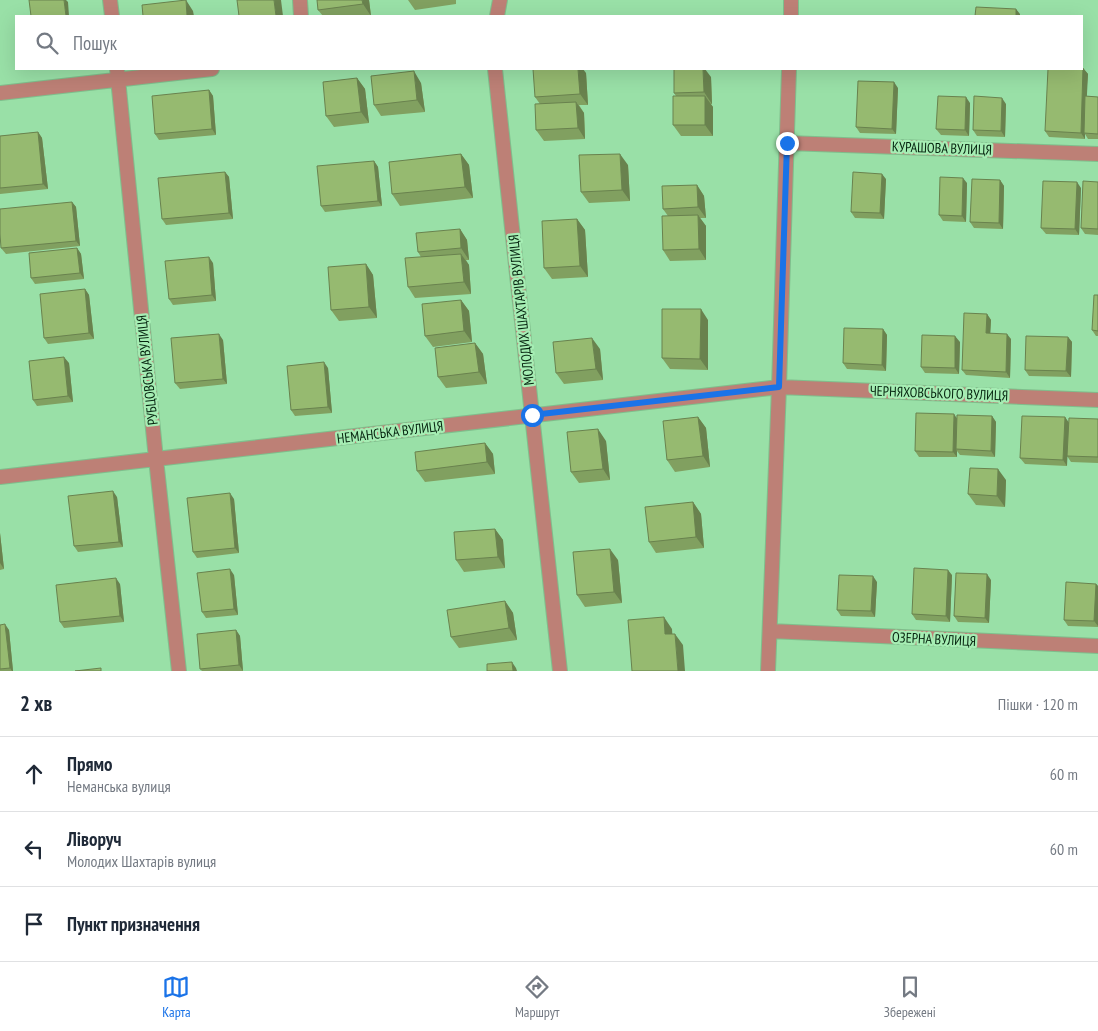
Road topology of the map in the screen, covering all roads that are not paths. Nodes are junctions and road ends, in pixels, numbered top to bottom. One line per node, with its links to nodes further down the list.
1 (110, 0): 5 (street)
2 (300, 0): 6 (street)
3 (500, 0): 7 (street)
4 (791, 0): 8 (street)
5 (112, 15)
6 (301, 15)
7 (497, 15)
8 (791, 15)
9 (193, 70): 12 (street)
10 (495, 70): 18 (street, МОЛОДИХ ШАХТАРІВ ВУЛИЦЯ)
11 (789, 70): 14 (street)
12 (117, 74): 13 (street); 19 (street, РУБЦОВСЬКА ВУЛИЦЯ)
13 (0, 93)
14 (787, 143): 15 (street, КУРАШОВА ВУЛИЦЯ); 16 (street)
15 (1098, 154)
16 (779, 387): 17 (street, ЧЕРНЯХОВСЬКОГО ВУЛИЦЯ); 18 (street, НЕМАНСЬКА ВУЛИЦЯ); 21 (street)
17 (1098, 400)
18 (532, 415): 19 (street, НЕМАНСЬКА ВУЛИЦЯ); 24 (street, МОЛОДИХ ШАХТАРІВ ВУЛИЦЯ)
19 (156, 459): 20 (street, НЕМАНСЬКА ВУЛИЦЯ); 23 (street, РУБЦОВСЬКА ВУЛИЦЯ)
20 (0, 477)
21 (770, 631): 22 (street, ОЗЕРНА ВУЛИЦЯ); 25 (street)
22 (1098, 646)
23 (179, 671)
24 (560, 671)
25 (768, 671)

